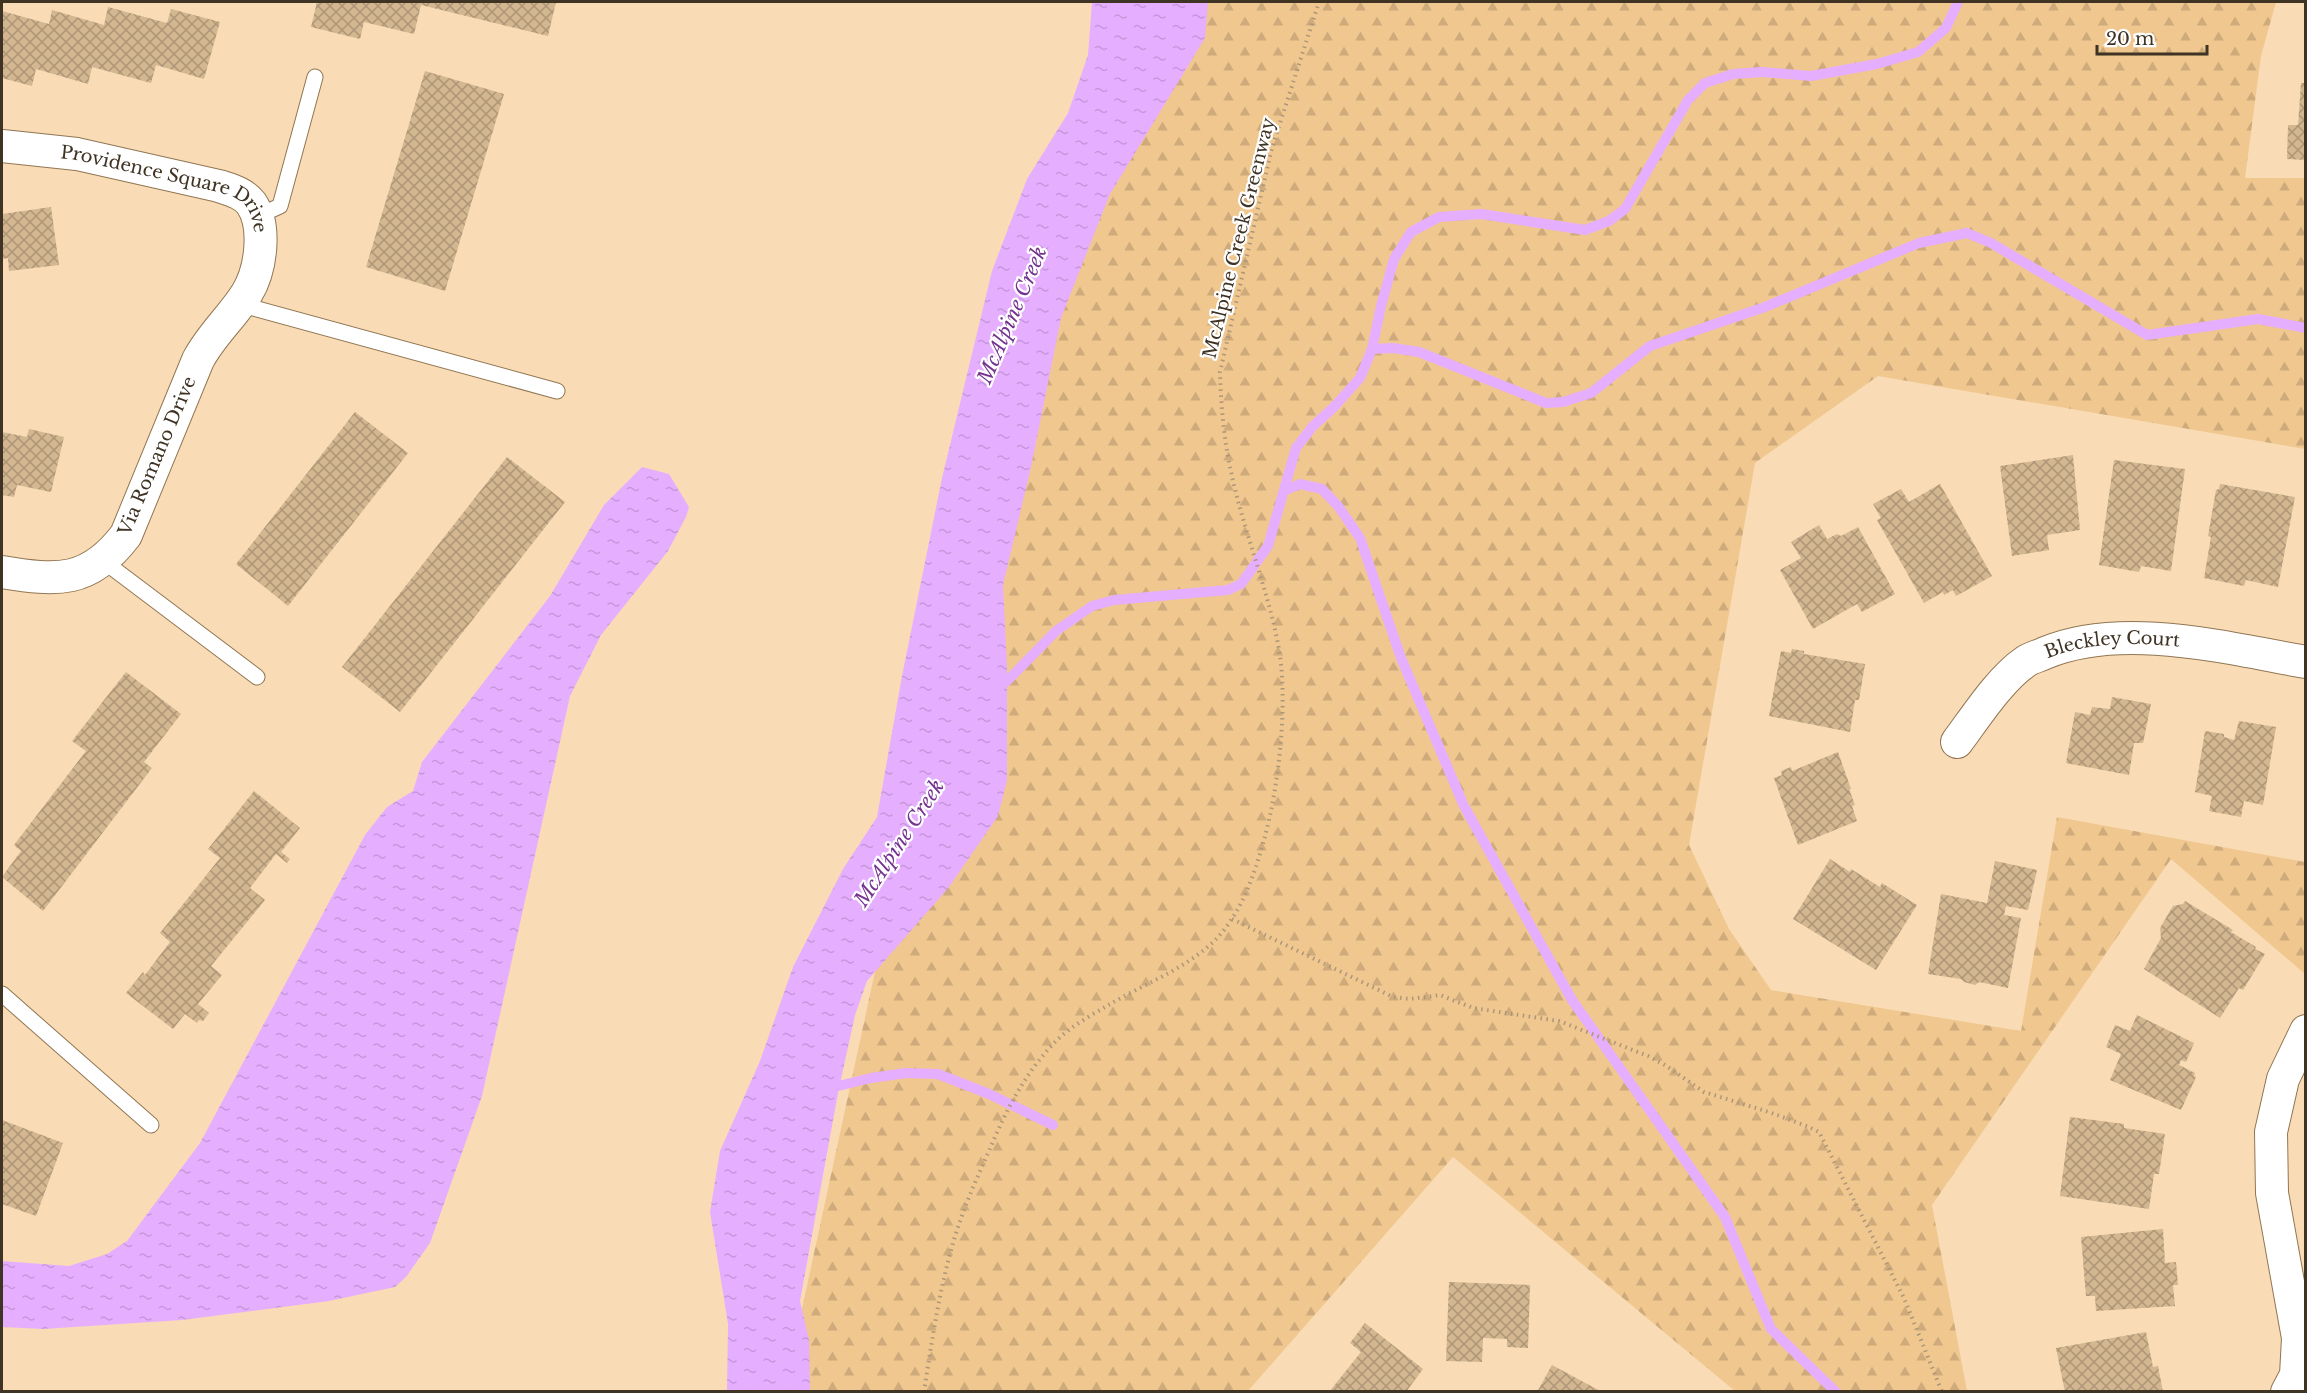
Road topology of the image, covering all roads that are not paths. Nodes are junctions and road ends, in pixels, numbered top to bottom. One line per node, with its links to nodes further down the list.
1 (315, 77): 3 (lane)
2 (2, 146): 3 (street, Providence Square Drive)
3 (258, 216): 4 (street, Providence Square Drive)
4 (243, 298): 5 (lane); 6 (street, Via Romano Drive)
5 (557, 391)
6 (102, 560): 7 (street, Via Romano Drive); 9 (lane)
7 (2, 572)
8 (2306, 662): 10 (street, Bleckley Court)
9 (257, 677)
10 (1957, 742)
11 (2, 994): 13 (lane)
12 (2306, 1031): 14 (street)
13 (151, 1125)
14 (2287, 1392)

